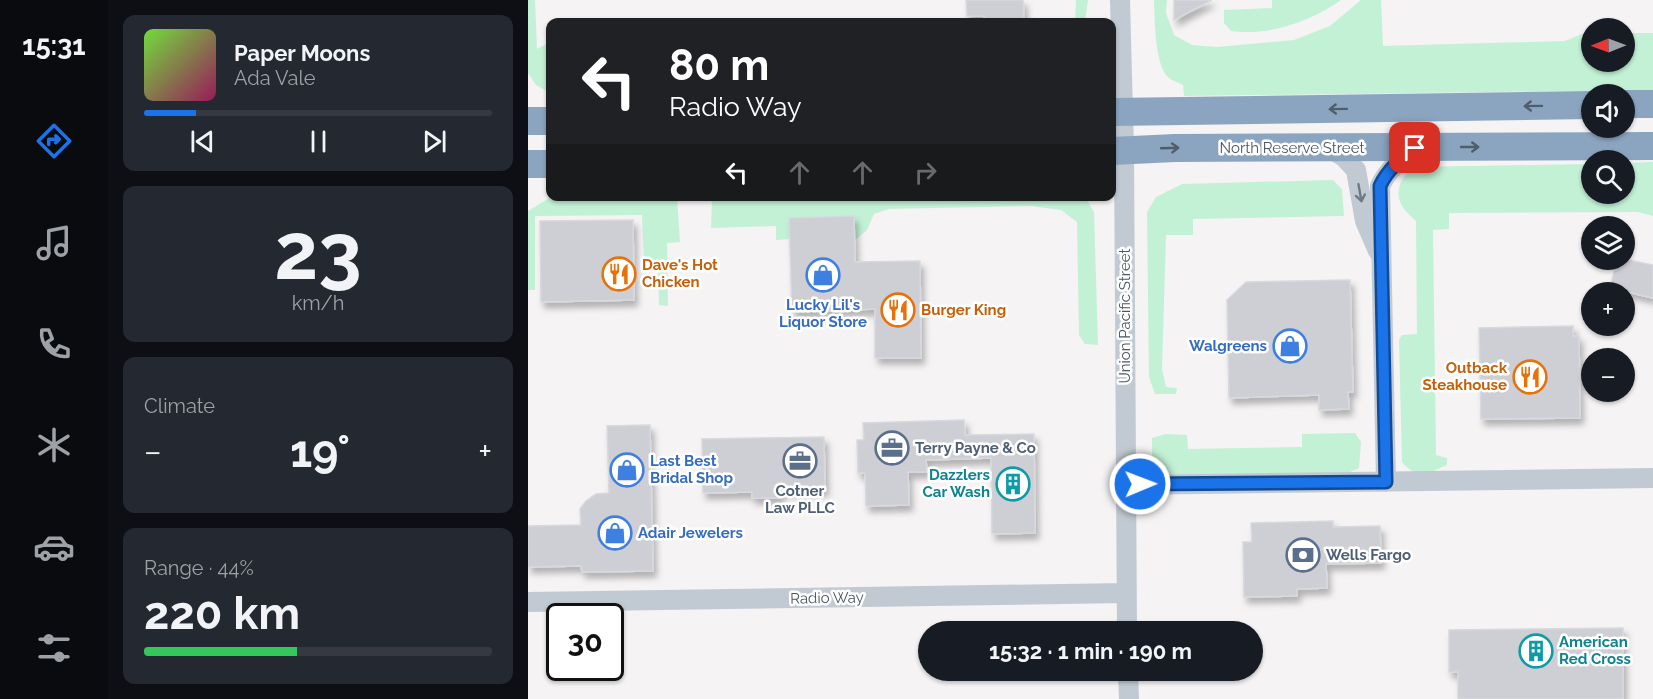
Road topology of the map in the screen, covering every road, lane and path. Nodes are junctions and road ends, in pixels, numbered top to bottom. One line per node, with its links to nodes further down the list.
1 (1120, 0): 5 (street, Union Pacific Street)
2 (1635, 104): 3 (highway)
3 (1653, 104)
4 (1581, 105): 5 (highway, one-way to 5)
5 (1117, 112): 11 (street, Union Pacific Street)
6 (528, 121): 7 (highway)
7 (546, 121)
8 (1653, 146): 10 (highway, North Reserve Street, one-way to 8)
9 (1329, 148): 10 (highway, North Reserve Street); 11 (highway, North Reserve Street, one-way to 9); 14 (street, one-way to 14)
10 (1415, 148): 14 (street)
11 (1118, 150): 17 (street, Union Pacific Street)
12 (528, 164): 13 (highway)
13 (546, 164)
14 (1382, 262): 16 (street)
15 (1653, 478): 16 (street)
16 (1386, 482): 17 (street)
17 (1126, 485): 18 (street, Union Pacific Street)
18 (1126, 593): 19 (street, Radio Way); 20 (street, Union Pacific Street)
19 (528, 602)
20 (1127, 621)
21 (1128, 681): 22 (street)
22 (1129, 699)

